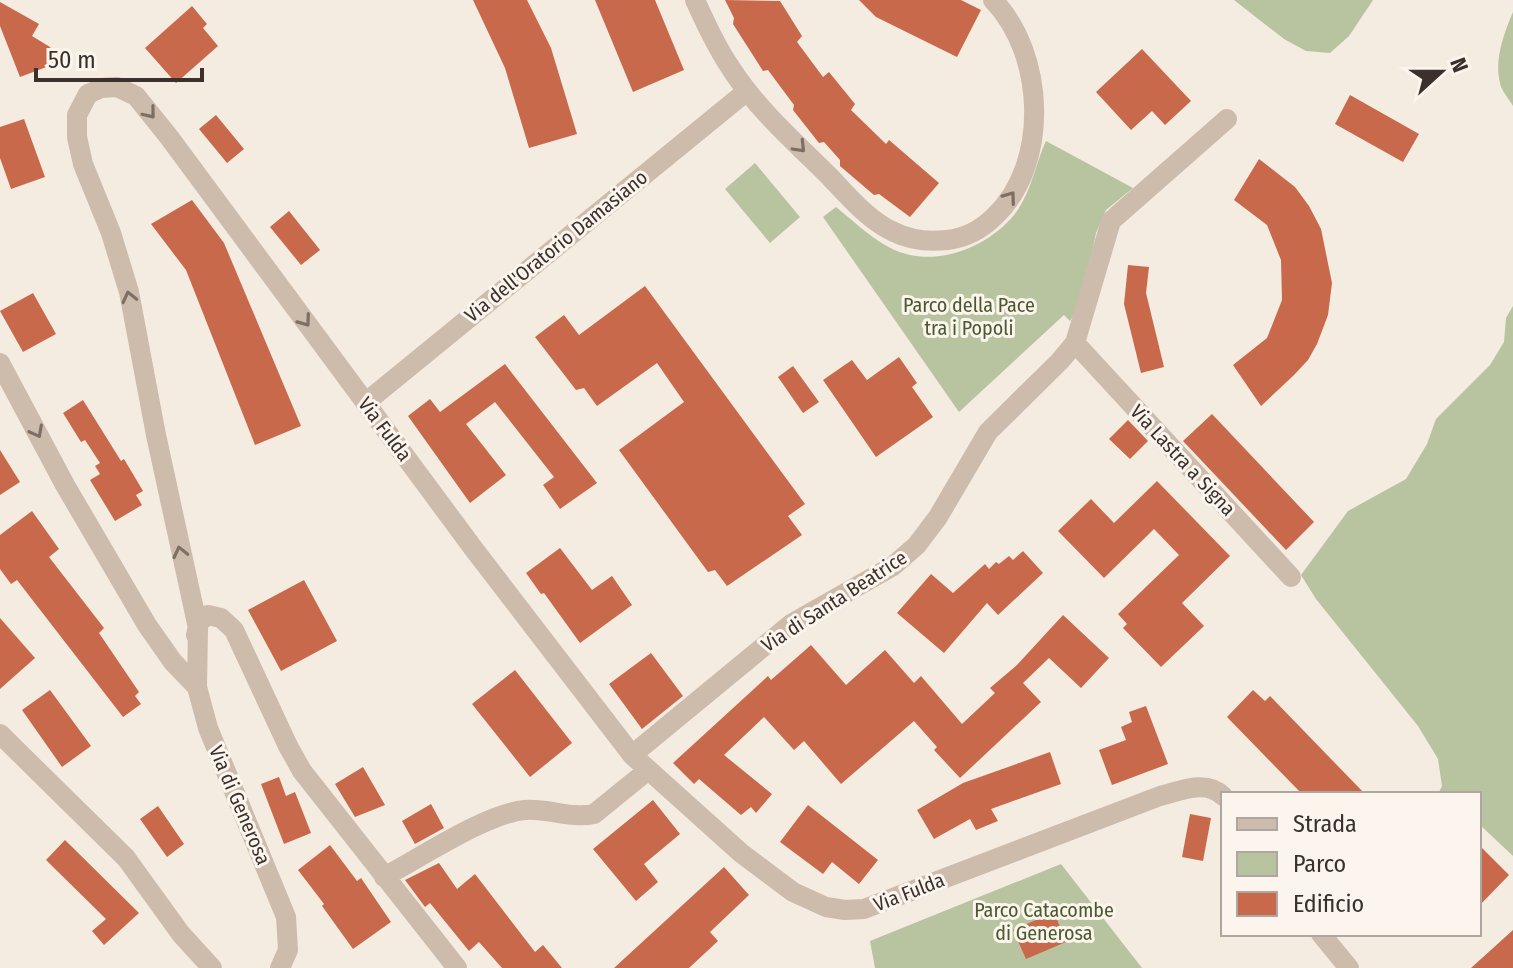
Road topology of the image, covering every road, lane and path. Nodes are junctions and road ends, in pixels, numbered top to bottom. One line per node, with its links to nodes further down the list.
1 (695, 0): 3 (street)
2 (993, 0): 3 (street, one-way to 2)
3 (747, 91): 7 (street, Via dell'Oratorio Damasiano)
4 (1227, 119): 5 (street, Via di Santa Beatrice)
5 (1075, 343): 8 (street, Via Lastra a Signa); 13 (street, Via di Santa Beatrice)
6 (0, 363): 10 (street, Via di Generosa, one-way to 10)
7 (365, 403): 9 (street, Via Fulda, one-way to 7); 13 (street, Via Fulda)
8 (1291, 577)
9 (198, 628): 10 (street); 11 (street, Via Fulda); 16 (street)
10 (165, 651): 11 (street, Via di Generosa)
11 (197, 687): 19 (street, Via di Generosa)
12 (0, 734): 18 (street)
13 (632, 755): 14 (street, Via Fulda)
14 (647, 771): 15 (street, Via Fulda); 16 (street)
15 (1221, 794)
16 (384, 877): 20 (street)
17 (1323, 936): 21 (street)
18 (212, 968)
19 (280, 968)
20 (457, 968)
21 (1349, 968)

